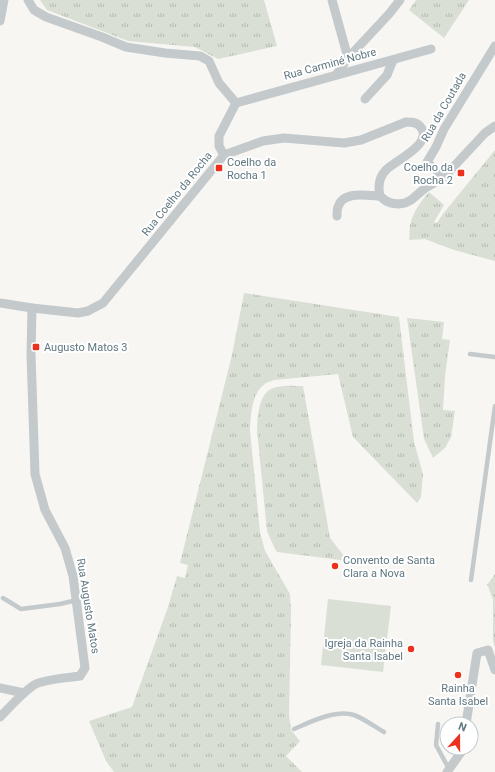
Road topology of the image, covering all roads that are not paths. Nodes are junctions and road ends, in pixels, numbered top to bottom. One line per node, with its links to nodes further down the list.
1 (4, 0): 5 (street)
2 (28, 0): 12 (street)
3 (332, 0): 8 (street)
4 (400, 0): 8 (street)
5 (0, 21)
6 (495, 46): 15 (street, Rua da Coutada)
7 (431, 49): 9 (street, Rua Carminé Nobre)
8 (348, 58): 10 (street)
9 (393, 60): 10 (street, Rua Carminé Nobre); 11 (street)
10 (336, 75): 12 (street, Rua Carminé Nobre)
11 (364, 99)
12 (236, 102): 14 (street)
13 (495, 126): 15 (street)
14 (224, 155): 16 (street, Rua Coelho da Rocha); 19 (street, Rua Coelho da Rocha)
15 (444, 177): 16 (street)
16 (380, 196): 17 (street)
17 (336, 216)
18 (0, 304): 19 (street, Rua Coelho da Rocha)
19 (32, 308): 25 (street, Rua Augusto Matos)
20 (470, 354): 21 (lane)
21 (495, 357)
22 (495, 406): 23 (lane)
23 (471, 580)
24 (3, 598): 25 (lane)
25 (77, 600): 28 (street, Rua Augusto Matos)
26 (495, 670): 29 (street)
27 (0, 688): 28 (street)
28 (24, 693): 30 (street, Rua Augusto Matos)
29 (467, 716)
30 (0, 717)
31 (438, 724): 35 (lane)
32 (294, 729): 33 (lane)
33 (384, 732)
34 (458, 756): 35 (street)
35 (448, 770)

